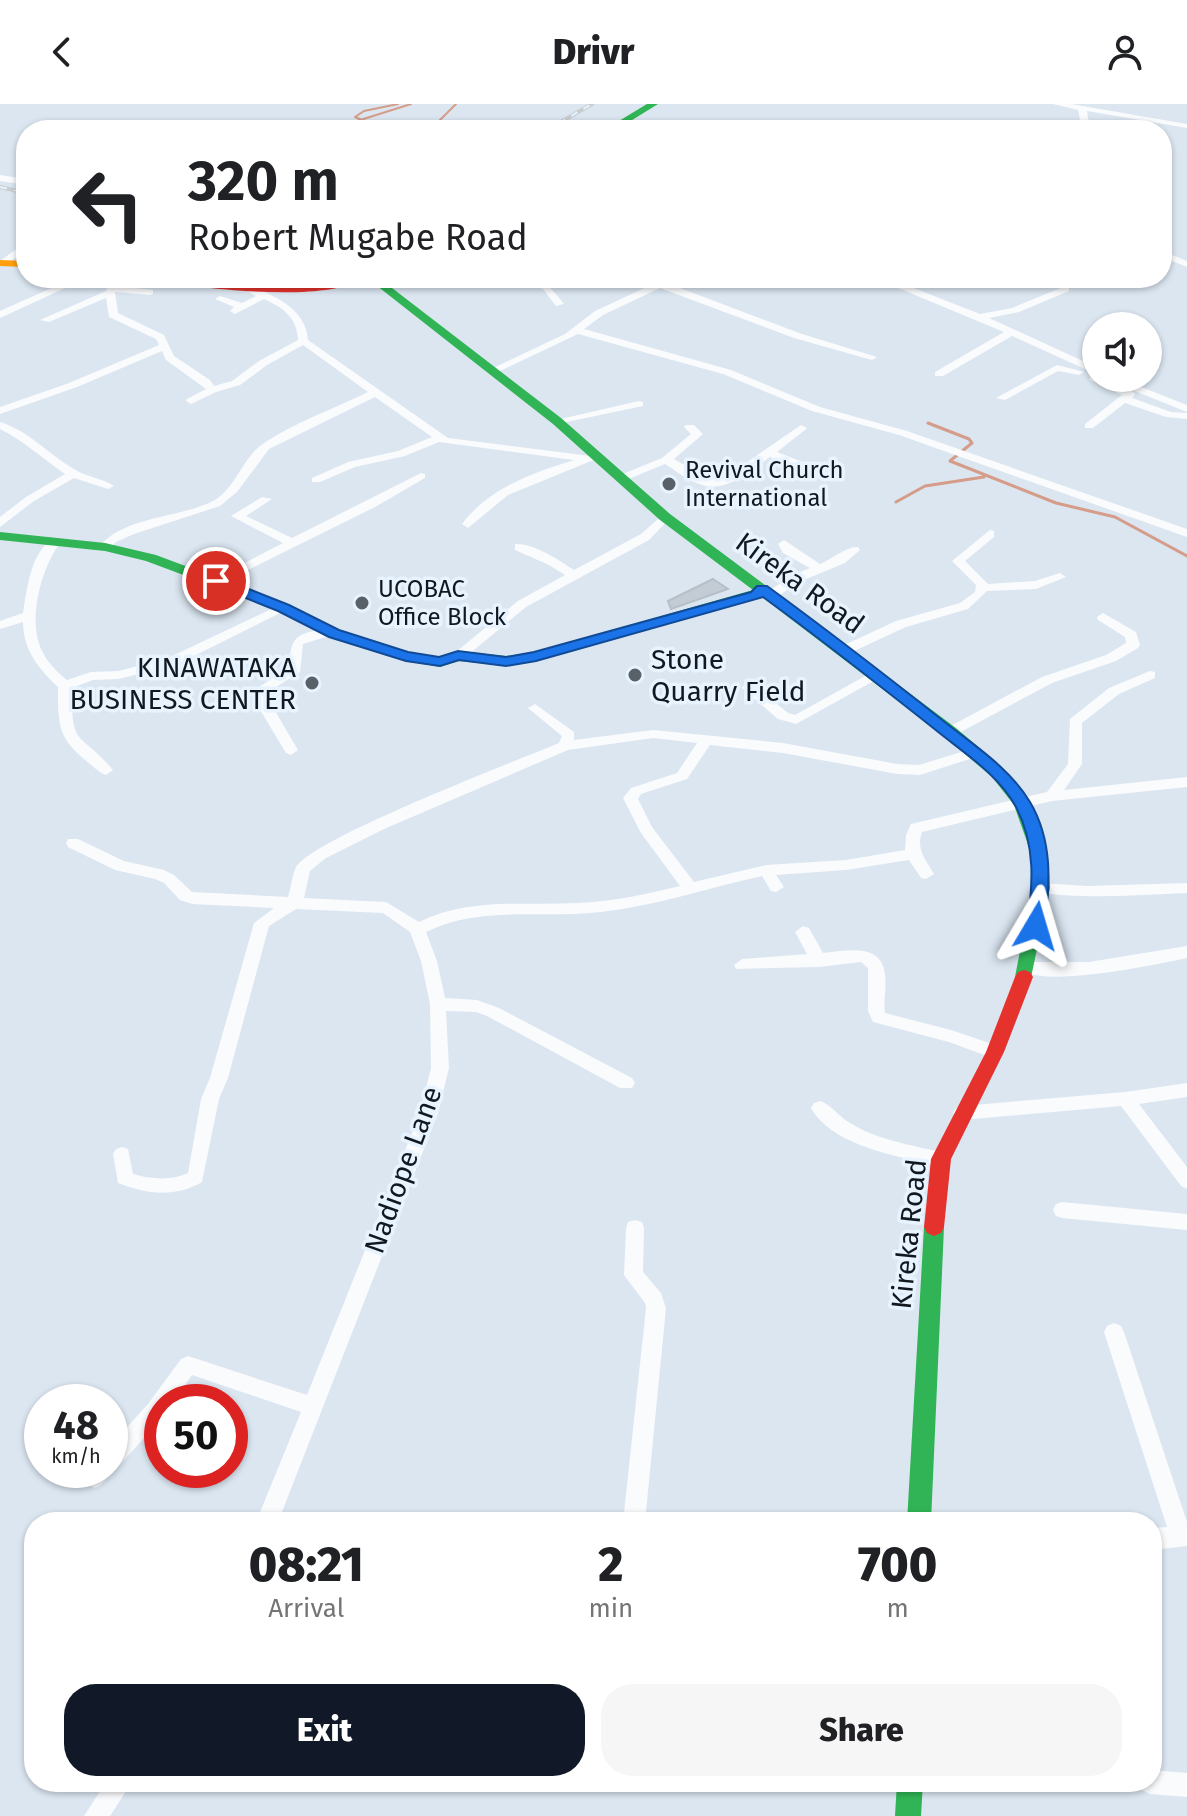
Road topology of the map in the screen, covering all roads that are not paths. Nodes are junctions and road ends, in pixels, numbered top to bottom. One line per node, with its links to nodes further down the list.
1 (653, 104): 5 (main road)
2 (1057, 104): 3 (street)
3 (1082, 108): 6 (street); 7 (street)
4 (1146, 108): 8 (street)
5 (627, 120)
6 (1084, 120)
7 (1151, 120)
8 (1167, 120)
9 (1174, 124): 10 (street)
10 (1187, 126)
11 (60, 288): 27 (street)
12 (111, 288): 29 (street)
13 (113, 288): 33 (street)
14 (196, 288): 23 (main road)
15 (288, 288): 23 (main road)
16 (375, 288): 24 (main road)
17 (383, 288): 24 (main road, Kireka Road)
18 (547, 288): 26 (street)
19 (654, 288): 30 (street)
20 (672, 288): 34 (street)
21 (905, 288): 28 (street)
22 (1066, 289): 28 (street)
23 (255, 292): 25 (street); 32 (street)
24 (389, 294): 36 (main road, Kireka Road)
25 (220, 299)
26 (559, 304)
27 (0, 315)
28 (979, 317): 31 (street)
29 (45, 320)
30 (587, 324): 36 (street); 71 (street)
31 (1011, 332): 35 (street); 38 (street)
32 (303, 341): 39 (street); 42 (street)
33 (165, 346): 39 (street); 50 (street)
34 (872, 357)
35 (1082, 368)
36 (492, 371): 52 (main road, Kireka Road)
37 (1082, 372): 44 (street)
38 (939, 374)
39 (212, 390): 47 (street)
40 (1129, 392): 45 (street)
41 (1146, 392): 46 (street)
42 (374, 393): 57 (street); 77 (street)
43 (1187, 395): 46 (street)
44 (1001, 398)
45 (1125, 399): 51 (street); 54 (street)
46 (1163, 399): 49 (street)
47 (191, 401)
48 (639, 404): 52 (street)
49 (1187, 409)
50 (0, 411)
51 (1187, 416)
52 (557, 421): 59 (main road, Kireka Road)
53 (0, 425): 62 (street)
54 (1089, 426)
55 (690, 427): 60 (street)
56 (801, 428): 58 (street)
57 (439, 438): 59 (street); 65 (street)
58 (770, 453): 60 (street); 61 (street)
59 (595, 459): 64 (main road, Kireka Road); 70 (street)
60 (666, 460): 64 (street)
61 (807, 466)
62 (73, 474): 66 (street); 69 (street)
63 (421, 476): 75 (street)
64 (622, 478): 68 (main road, Kireka Road)
65 (316, 480)
66 (108, 486)
67 (266, 499): 75 (street)
68 (665, 517): 81 (street); 85 (main road, Kireka Road)
69 (0, 523)
70 (468, 524)
71 (1187, 533)
72 (990, 534): 84 (street)
73 (0, 536): 74 (main road)
74 (55, 542): 77 (main road); 87 (street)
75 (290, 542): 83 (street)
76 (784, 544): 80 (street)
77 (105, 547): 83 (main road)
78 (519, 547): 81 (street)
79 (854, 550): 80 (street)
80 (818, 568): 85 (street)
81 (573, 575): 92 (street)
82 (1060, 577): 84 (street)
83 (216, 581): 86 (main road)
84 (982, 588): 91 (street)
85 (766, 592): 91 (main road, Kireka Road); 92 (main road)
86 (284, 608): 90 (main road); 95 (street)
87 (27, 616): 89 (street); 95 (street)
88 (1103, 617): 98 (street)
89 (0, 625)
90 (330, 631): 92 (main road); 101 (street)
91 (845, 650): 93 (main road, Kireka Road)
92 (458, 656)
93 (876, 674): 96 (street); 98 (main road, Kireka Road)
94 (1150, 675): 105 (street)
95 (65, 686): 103 (street)
96 (749, 688)
97 (535, 708): 100 (street)
98 (950, 732): 102 (main road, Kireka Road)
99 (707, 739): 100 (street); 102 (street); 112 (street)
100 (565, 746): 115 (street)
101 (291, 750)
102 (974, 753): 106 (main road, Kireka Road)
103 (106, 770)
104 (1187, 782): 105 (street)
105 (1052, 796): 106 (street)
106 (1022, 803): 108 (street); 113 (main road, Kireka Road)
107 (73, 843): 115 (street)
108 (912, 854): 109 (street); 110 (street)
109 (766, 870): 111 (street); 112 (street)
110 (926, 874)
111 (776, 887)
112 (690, 888): 116 (street)
113 (1041, 888): 114 (street); 121 (main road, Kireka Road)
114 (1187, 888)
115 (295, 902): 116 (street); 129 (street)
116 (417, 929): 122 (street, Nadiope Lane)
117 (803, 932): 119 (street)
118 (1187, 952): 121 (street)
119 (819, 961): 120 (street); 123 (street)
120 (742, 965)
121 (1028, 968): 123 (main road, Kireka Road)
122 (438, 1004): 124 (street); 136 (street, Nadiope Lane)
123 (995, 1052): 128 (main road, Kireka Road)
124 (626, 1083)
125 (1187, 1090): 126 (street)
126 (1125, 1099): 128 (street); 131 (street)
127 (820, 1108): 130 (street)
128 (962, 1113): 130 (main road, Kireka Road)
129 (122, 1154)
130 (941, 1159): 140 (main road, Kireka Road)
131 (1187, 1181)
132 (1062, 1210): 133 (street)
133 (1187, 1222)
134 (635, 1228): 139 (street)
135 (1114, 1332): 141 (street)
136 (312, 1406): 137 (street); 138 (street, Nadiope Lane)
137 (128, 1441)
138 (271, 1512)
139 (635, 1512)
140 (920, 1512)
141 (1184, 1536): 142 (street)
142 (1162, 1538)
143 (1162, 1783): 144 (street)
144 (1187, 1785)
145 (113, 1792): 147 (street)
146 (909, 1792): 148 (main road)
147 (96, 1816)
148 (908, 1816)

